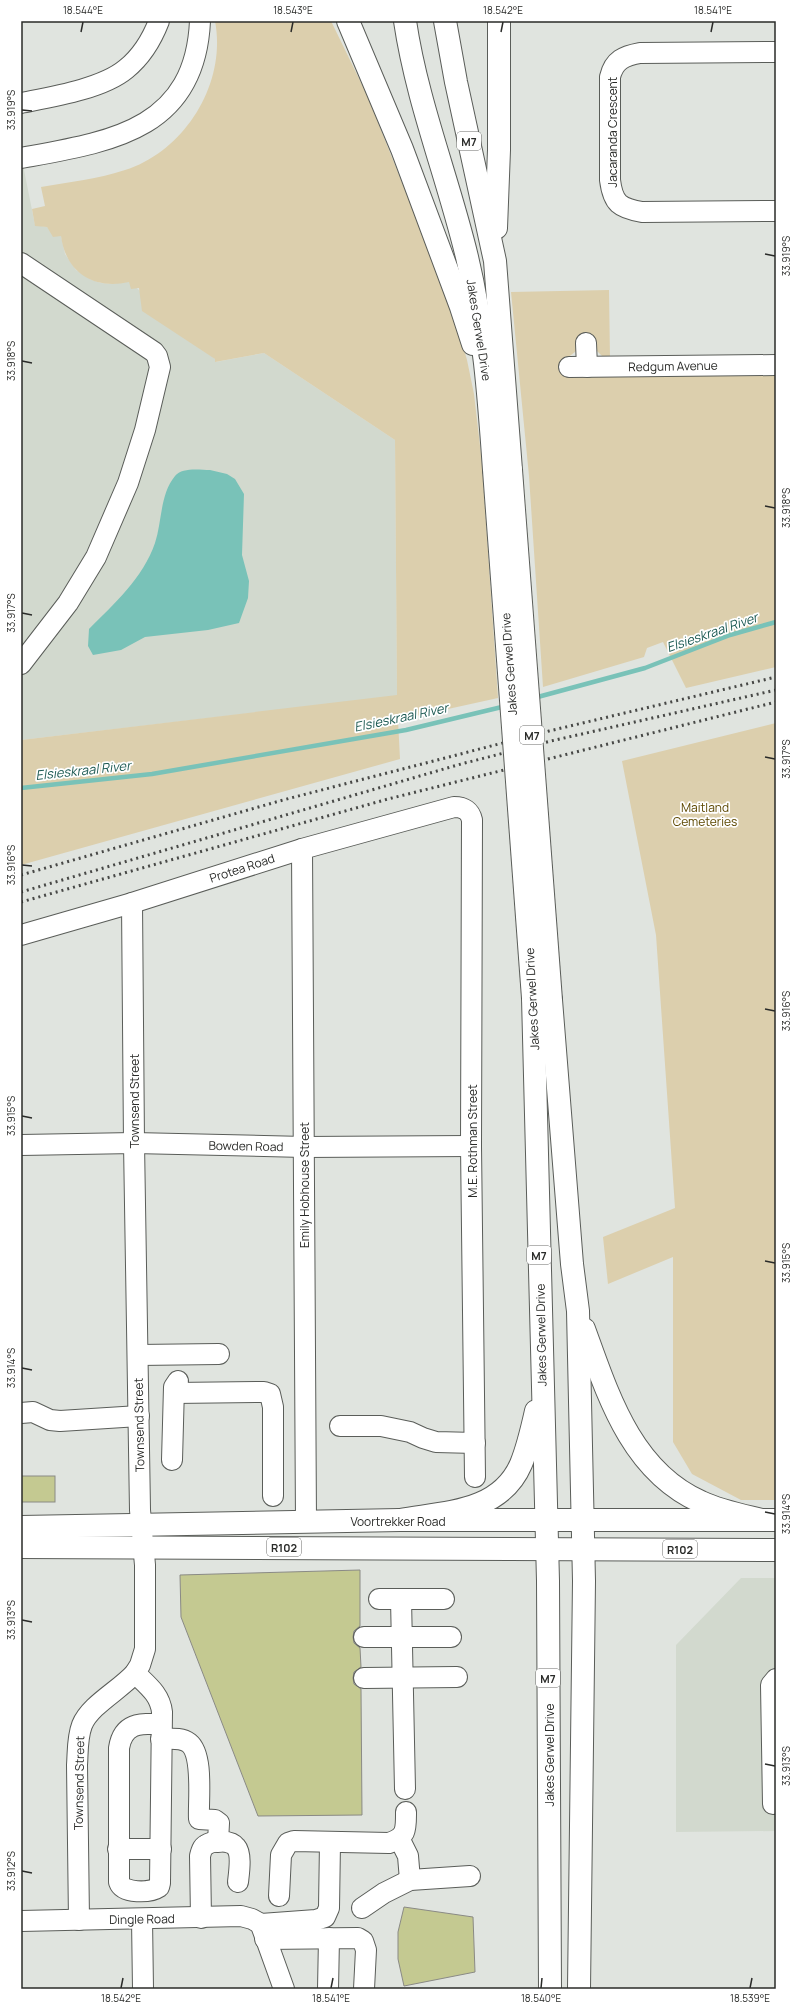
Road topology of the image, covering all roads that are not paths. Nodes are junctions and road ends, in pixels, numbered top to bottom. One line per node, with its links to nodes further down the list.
1 (159, 21): 8 (street)
2 (200, 21): 9 (street)
3 (348, 21): 15 (main road)
4 (405, 21): 15 (main road, Jakes Gerwel Drive / M7)
5 (445, 21): 11 (main road, Jakes Gerwel Drive / M7)
6 (499, 21): 11 (main road)
7 (776, 52): 10 (street, Jacaranda Crescent)
8 (21, 103)
9 (21, 158)
10 (776, 211)
11 (495, 261): 16 (main road, Jakes Gerwel Drive / M7)
12 (21, 263): 17 (street)
13 (586, 343): 14 (street, Redgum Avenue)
14 (776, 365)
15 (489, 399): 16 (main road, Jakes Gerwel Drive / M7)
16 (503, 470): 22 (main road, Jakes Gerwel Drive / M7, bridge)
17 (21, 664)
18 (464, 808): 19 (street, Protea Road); 25 (street, M.E. Rothman Street)
19 (302, 849): 20 (street, Protea Road); 26 (street, Emily Hobhouse Street)
20 (132, 903): 21 (street, Protea Road); 23 (street, Townsend Street)
21 (21, 936)
22 (542, 999): 27 (main road, Jakes Gerwel Drive / M7); 31 (main road, Jakes Gerwel Drive / M7)
23 (134, 1143): 24 (street, Bowden Road); 26 (street, Bowden Road); 29 (street, Townsend Street)
24 (21, 1145)
25 (471, 1146): 26 (street, Bowden Road); 37 (street, M.E. Rothman Street)
26 (304, 1147): 45 (street, Emily Hobhouse Street)
27 (578, 1311): 41 (main road, Jakes Gerwel Drive / M7); 44 (main road)
28 (219, 1354): 29 (street)
29 (138, 1355): 34 (street, Townsend Street)
30 (238, 1380): 32 (street)
31 (542, 1388): 42 (main road); 43 (main road, Jakes Gerwel Drive / M7)
32 (174, 1393): 36 (street); 40 (street)
33 (21, 1413): 34 (street)
34 (139, 1424): 36 (street); 46 (street, Townsend Street)
35 (340, 1426): 37 (street)
36 (173, 1430): 38 (street)
37 (475, 1443): 39 (street, M.E. Rothman Street)
38 (172, 1460)
39 (475, 1477)
40 (273, 1496)
41 (582, 1519): 43 (main road, Voortrekker Road / R102); 44 (main road, Voortrekker Road / R102); 51 (main road, Jakes Gerwel Drive / M7)
42 (400, 1520): 43 (main road, Voortrekker Road / R102); 45 (main road, Voortrekker Road / R102)
43 (547, 1520): 50 (main road, Jakes Gerwel Drive / M7)
44 (769, 1520)
45 (306, 1521): 46 (main road, Voortrekker Road / R102)
46 (140, 1523): 47 (main road, Voortrekker Road / R102); 48 (street, Townsend Street)
47 (21, 1527)
48 (143, 1546): 49 (main road, R102); 50 (main road, R102); 59 (street, Townsend Street)
49 (21, 1547)
50 (547, 1549): 51 (main road, R102); 89 (main road, Jakes Gerwel Drive / M7)
51 (583, 1549): 52 (main road, R102); 90 (main road, Jakes Gerwel Drive / M7)
52 (776, 1550)
53 (378, 1599): 54 (street)
54 (401, 1599): 55 (street); 57 (street)
55 (444, 1599)
56 (364, 1637): 57 (street)
57 (402, 1637): 58 (street); 60 (street)
58 (451, 1637)
59 (135, 1673): 65 (street); 82 (street, Townsend Street)
60 (403, 1677): 61 (street); 62 (street); 66 (street)
61 (457, 1677)
62 (364, 1678)
63 (776, 1678): 64 (street)
64 (774, 1705): 67 (street)
65 (161, 1731): 70 (street); 72 (street); 73 (street)
66 (405, 1789)
67 (773, 1804)
68 (406, 1812): 69 (street)
69 (400, 1840): 71 (street); 75 (street)
70 (218, 1842): 76 (street); 79 (street)
71 (330, 1843): 77 (street); 83 (street)
72 (118, 1849): 73 (street); 73 (street)
73 (161, 1849)
74 (470, 1876): 75 (street)
75 (410, 1880): 78 (street)
76 (238, 1882)
77 (279, 1896)
78 (362, 1908)
79 (201, 1918): 80 (street, Dingle Road); 83 (street, Dingle Road)
80 (142, 1919): 82 (street, Dingle Road); 85 (street)
81 (21, 1920): 82 (street, Dingle Road)
82 (79, 1920)
83 (263, 1932): 84 (street); 86 (street)
84 (329, 1938): 87 (street); 88 (street)
85 (143, 1989)
86 (284, 1989)
87 (328, 1989)
88 (364, 1989)
89 (550, 1989)
90 (579, 1989)

